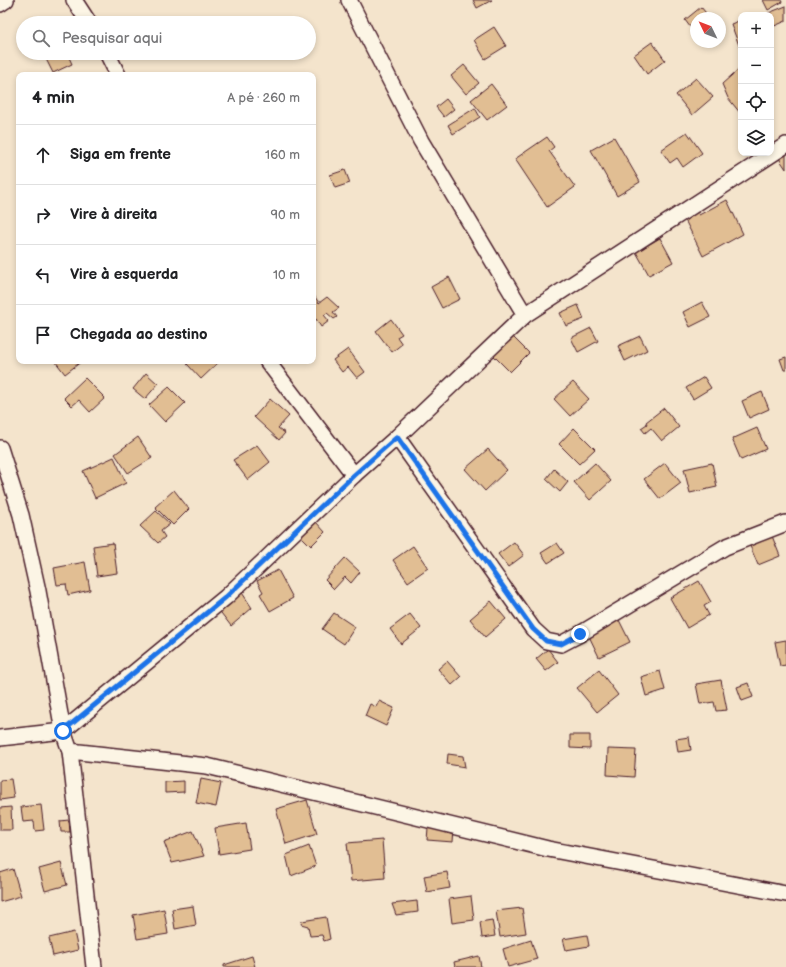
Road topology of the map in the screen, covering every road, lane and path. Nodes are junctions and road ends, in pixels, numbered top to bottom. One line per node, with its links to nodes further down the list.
1 (6, 0): 4 (street)
2 (74, 0): 5 (street)
3 (349, 0): 9 (street)
4 (0, 4)
5 (84, 16)
6 (110, 60): 7 (street)
7 (116, 72)
8 (786, 145): 9 (street)
9 (525, 315): 11 (street)
10 (269, 364): 13 (street)
11 (397, 437): 13 (street); 14 (street)
12 (0, 448): 15 (street)
13 (354, 475): 15 (street)
14 (786, 523)
15 (63, 731): 16 (street); 17 (street)
16 (0, 738)
17 (70, 751): 18 (street); 19 (street)
18 (786, 894)
19 (94, 967)

